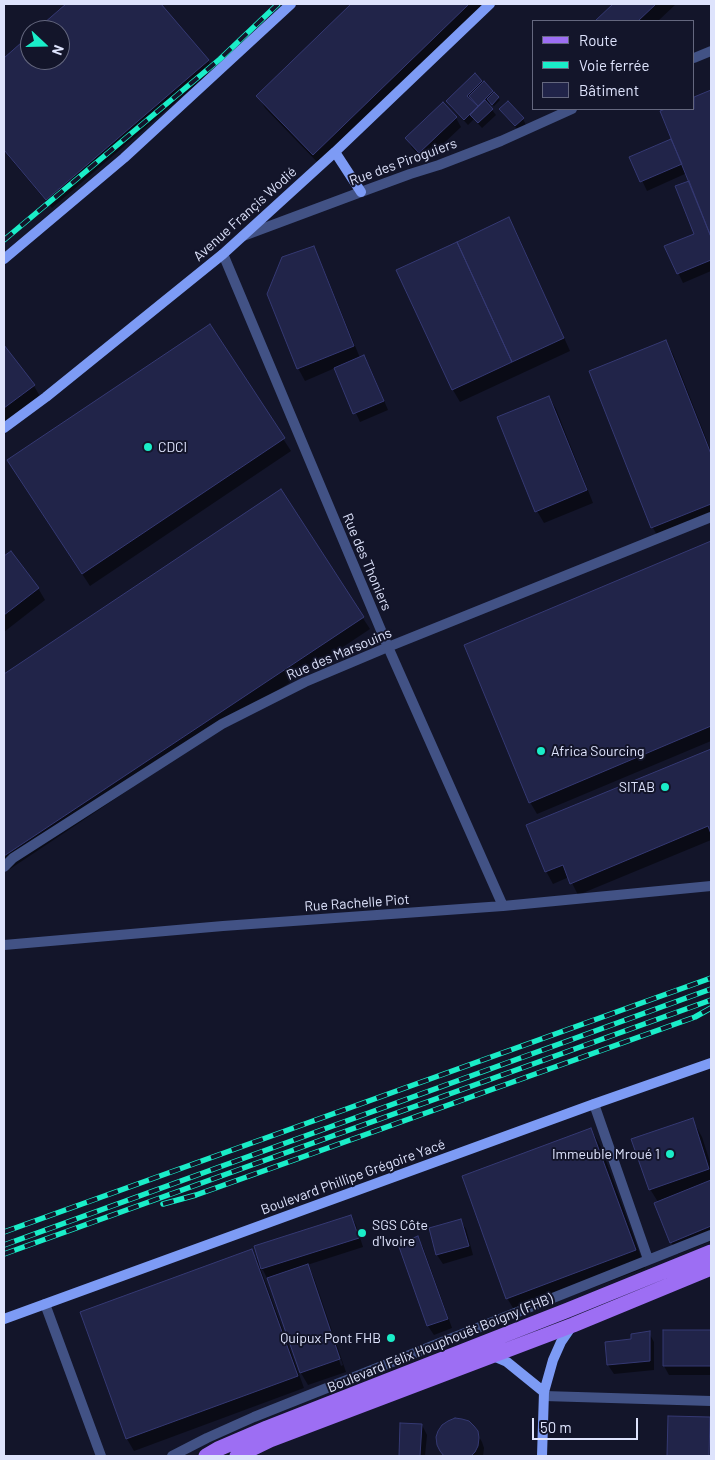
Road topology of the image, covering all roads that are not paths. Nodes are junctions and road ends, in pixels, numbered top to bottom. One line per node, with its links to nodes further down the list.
1 (291, 4): 10 (street)
2 (490, 4): 6 (street, Avenue Françis Wodié)
3 (711, 51): 4 (street)
4 (695, 58)
5 (570, 110): 7 (street, Rue des Piroguiers)
6 (335, 152): 7 (street); 8 (street, Avenue Françis Wodié)
7 (361, 192): 8 (street, Rue des Piroguiers)
8 (242, 237): 9 (street, Avenue Françis Wodié)
9 (223, 254): 11 (street, Avenue Françis Wodié); 13 (street, Rue des Thoniers)
10 (4, 259)
11 (4, 428)
12 (711, 517): 13 (street, Rue des Marsouins)
13 (388, 647): 14 (street, Rue des Marsouins); 16 (street, Rue des Thoniers)
14 (4, 867)
15 (711, 886): 16 (street, Rue Rachelle Piot)
16 (503, 906): 17 (street, Rue Rachelle Piot)
17 (4, 945)
18 (711, 1063): 19 (street, Boulevard Phillipe Grégoire Yacé)
19 (594, 1104): 22 (street); 24 (street, Boulevard Phillipe Grégoire Yacé)
20 (711, 1235): 22 (street, Boulevard Félix Houphouët Boigny (FHB))
21 (711, 1252): 32 (main road, Boulevard Félix Houphouët Boigny (FHB))
22 (648, 1259): 31 (street, Boulevard Félix Houphouët Boigny (FHB))
23 (711, 1268): 26 (main road, Boulevard Félix Houphouët Boigny (FHB))
24 (45, 1304): 25 (street, Boulevard Phillipe Grégoire Yacé); 30 (street)
25 (4, 1319)
26 (572, 1325): 27 (main road, Boulevard Félix Houphouët Boigny (FHB)); 28 (street)
27 (493, 1356): 28 (street); 33 (main road, Boulevard Félix Houphouët Boigny (FHB))
28 (544, 1394): 29 (street); 34 (street)
29 (711, 1401)
30 (101, 1456)
31 (172, 1456)
32 (206, 1456)
33 (237, 1456)
34 (542, 1456)

